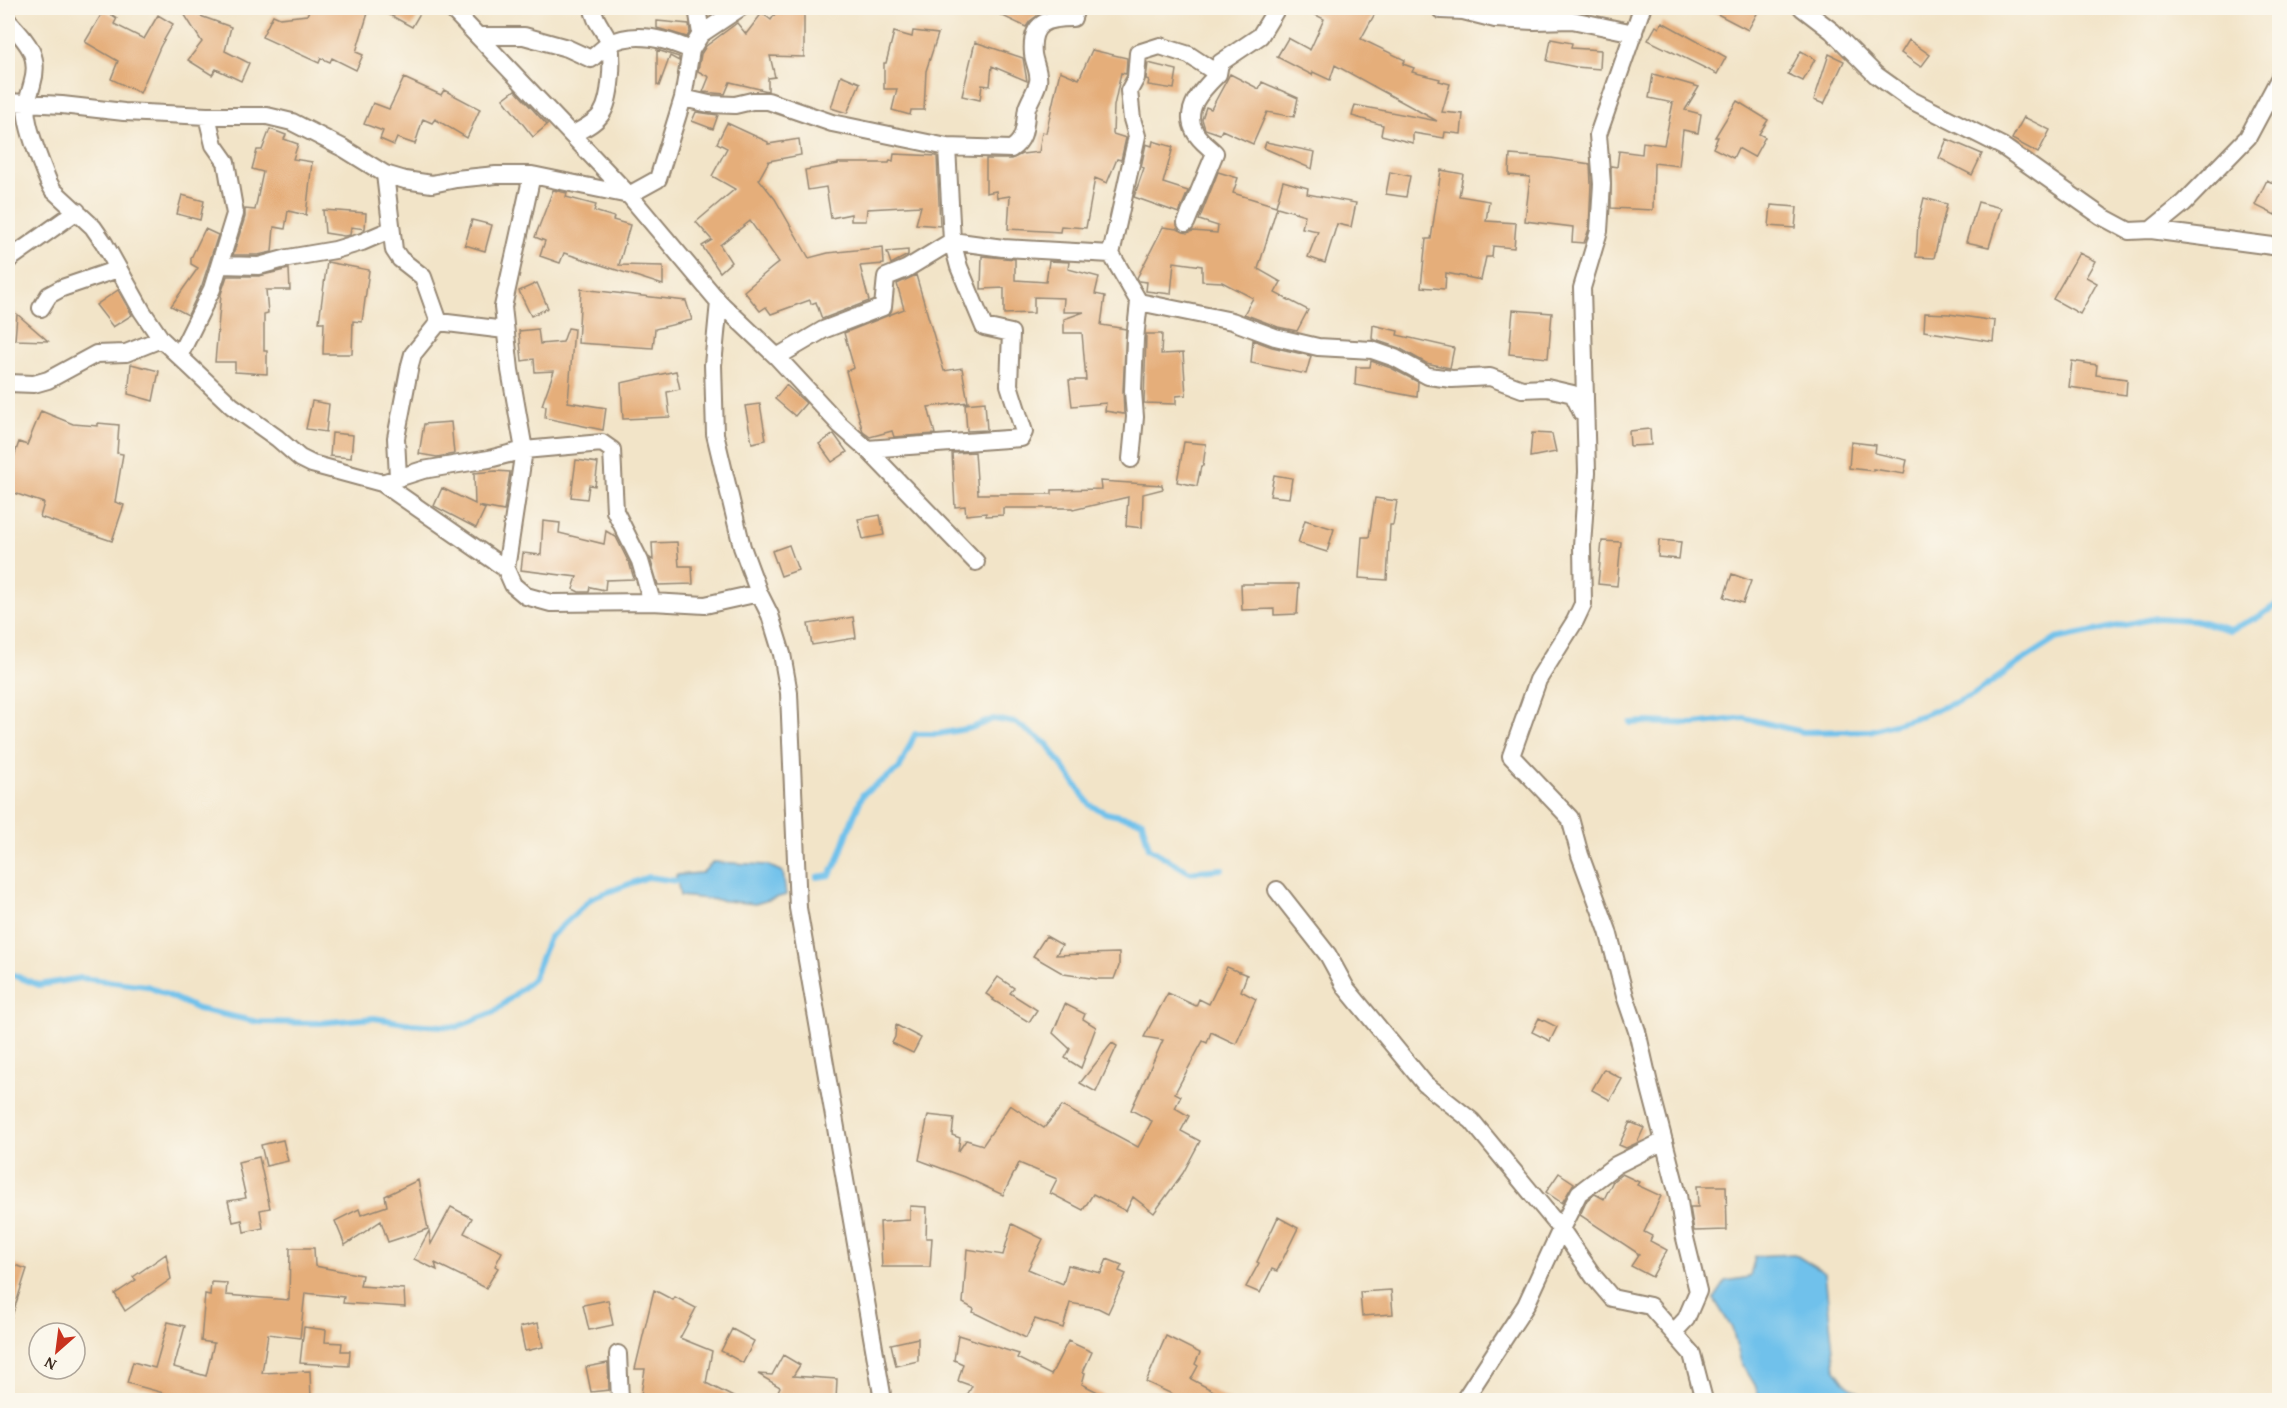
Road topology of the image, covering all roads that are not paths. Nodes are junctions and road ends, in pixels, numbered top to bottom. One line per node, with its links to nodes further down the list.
1 (451, 8): 13 (street)
2 (593, 8): 14 (street)
3 (699, 8): 12 (street)
4 (740, 8): 12 (street)
5 (1076, 8): 23 (street)
6 (1276, 8): 16 (street)
7 (1442, 8): 11 (street)
8 (1642, 8): 11 (street)
9 (1802, 8): 30 (street)
10 (8, 23): 20 (street)
11 (1635, 33): 46 (street)
12 (701, 34): 15 (street)
13 (480, 36): 14 (street); 22 (street)
14 (609, 44): 15 (street); 22 (street)
15 (691, 50): 18 (street)
16 (1218, 74): 28 (street); 33 (street)
17 (2280, 77): 30 (street)
18 (683, 98): 23 (street); 26 (street)
19 (8, 102): 20 (street)
20 (26, 103): 21 (street); 27 (street)
21 (207, 117): 24 (street); 35 (street)
22 (572, 135): 26 (street)
23 (947, 147): 31 (street)
24 (385, 174): 25 (street); 29 (street)
25 (532, 175): 26 (street); 41 (street)
26 (629, 195): 37 (street)
27 (77, 211): 34 (street); 36 (street)
28 (1186, 223)
29 (390, 230): 35 (street); 40 (street)
30 (2151, 230): 32 (street)
31 (952, 241): 33 (street); 44 (street); 47 (street)
32 (2280, 247)
33 (1111, 254): 38 (street)
34 (8, 260)
35 (220, 266): 43 (street)
36 (118, 269): 39 (street); 42 (street)
37 (719, 302): 44 (street); 53 (street)
38 (1139, 302): 46 (street); 49 (street)
39 (41, 308)
40 (439, 322): 41 (street); 50 (street)
41 (506, 330): 48 (street)
42 (161, 339): 43 (street); 45 (street)
43 (178, 356): 50 (street)
44 (777, 357): 47 (street)
45 (8, 383)
46 (1584, 416): 56 (street)
47 (867, 449): 51 (street)
48 (524, 450): 50 (street); 52 (street); 54 (street)
49 (1131, 459)
50 (390, 480): 52 (street)
51 (976, 562)
52 (506, 569): 54 (street)
53 (759, 593): 54 (street); 61 (street)
54 (652, 602)
55 (1277, 890): 57 (street)
56 (1664, 1141): 57 (street); 58 (street)
57 (1561, 1228): 58 (street); 62 (street)
58 (1674, 1332): 63 (street)
59 (618, 1354): 60 (street)
60 (620, 1401)
61 (883, 1401)
62 (1464, 1401)
63 (1704, 1401)

